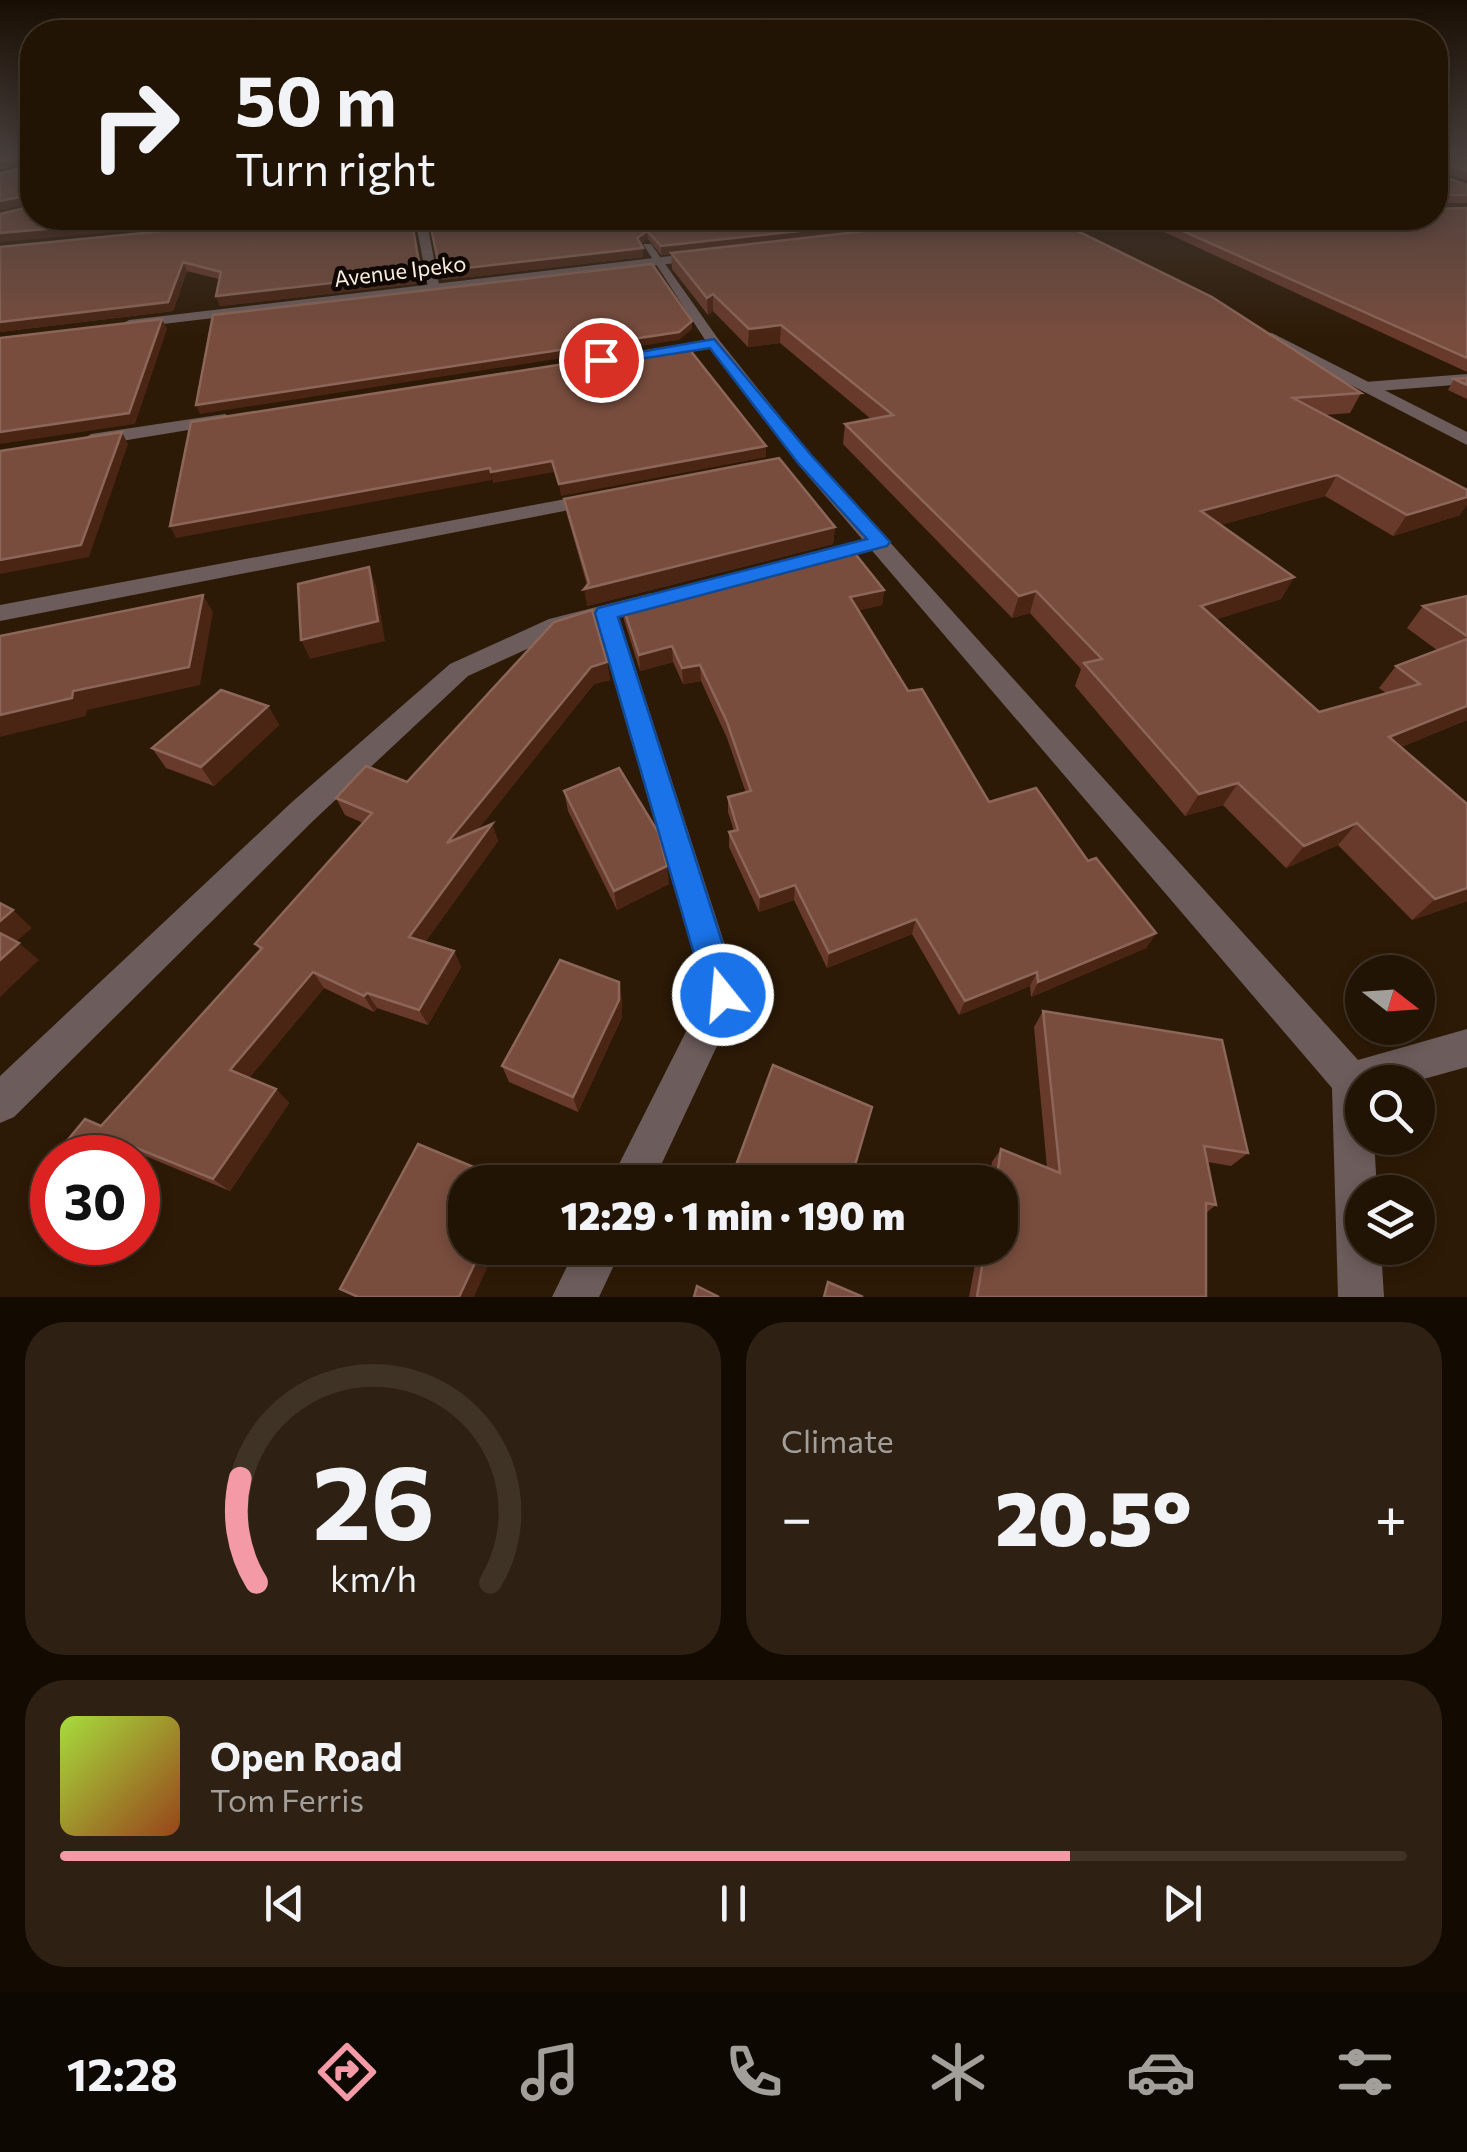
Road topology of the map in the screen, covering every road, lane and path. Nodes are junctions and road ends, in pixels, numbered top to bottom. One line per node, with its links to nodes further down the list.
1 (423, 230): 8 (street)
2 (700, 241): 3 (street, Avenue Ipeko)
3 (653, 255): 4 (street, Avenue Ipeko); 5 (street, Avenue Ipeko); 8 (street, Avenue Ipeko); 17 (street)
4 (712, 255)
5 (530, 261)
6 (451, 270): 8 (street, Avenue Ipeko)
7 (412, 274): 8 (street, Avenue Ipeko)
8 (433, 279): 10 (street, Avenue Ipeko)
9 (1245, 325): 12 (street)
10 (118, 326)
11 (1467, 379): 12 (street)
12 (1365, 387): 14 (street)
13 (251, 415): 15 (street)
14 (1467, 439)
15 (77, 442)
16 (628, 493): 20 (street)
17 (880, 542): 18 (street); 24 (street)
18 (843, 551)
19 (679, 594): 21 (street)
20 (0, 613)
21 (606, 613): 25 (street); 27 (street)
22 (1467, 1048): 23 (street)
23 (1407, 1065)
24 (1345, 1074)
25 (0, 1103)
26 (1354, 1155): 30 (street)
27 (639, 1165)
28 (592, 1265): 29 (street)
29 (576, 1297)
30 (1361, 1297)

